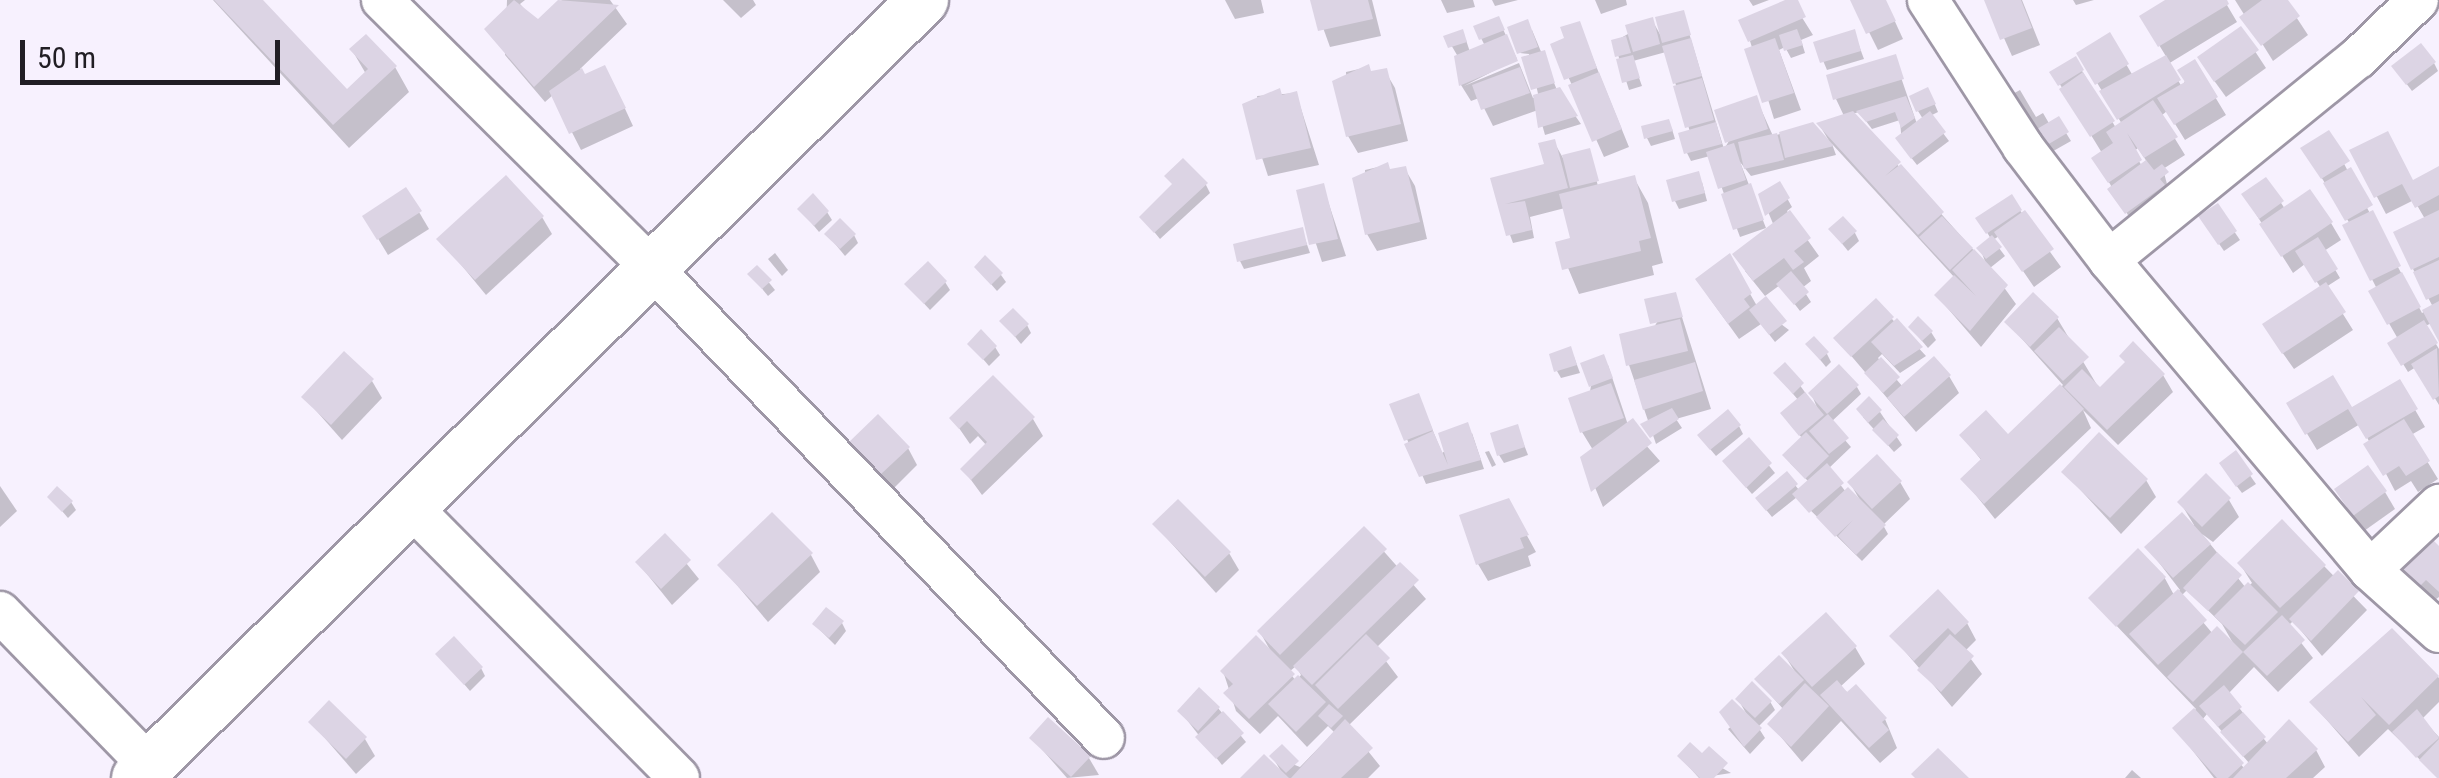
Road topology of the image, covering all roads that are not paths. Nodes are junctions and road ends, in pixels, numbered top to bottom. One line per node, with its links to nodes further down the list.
1 (382, 0): 6 (street)
2 (923, 0): 6 (street)
3 (1928, 0): 5 (street)
4 (2418, 0): 5 (street)
5 (2109, 260): 9 (street)
6 (650, 265): 7 (street); 12 (street)
7 (408, 504): 13 (street); 14 (street)
8 (2439, 505): 9 (street)
9 (2370, 570): 11 (street)
10 (0, 612): 13 (street)
11 (2439, 632)
12 (1104, 738)
13 (143, 772)
14 (679, 778)

